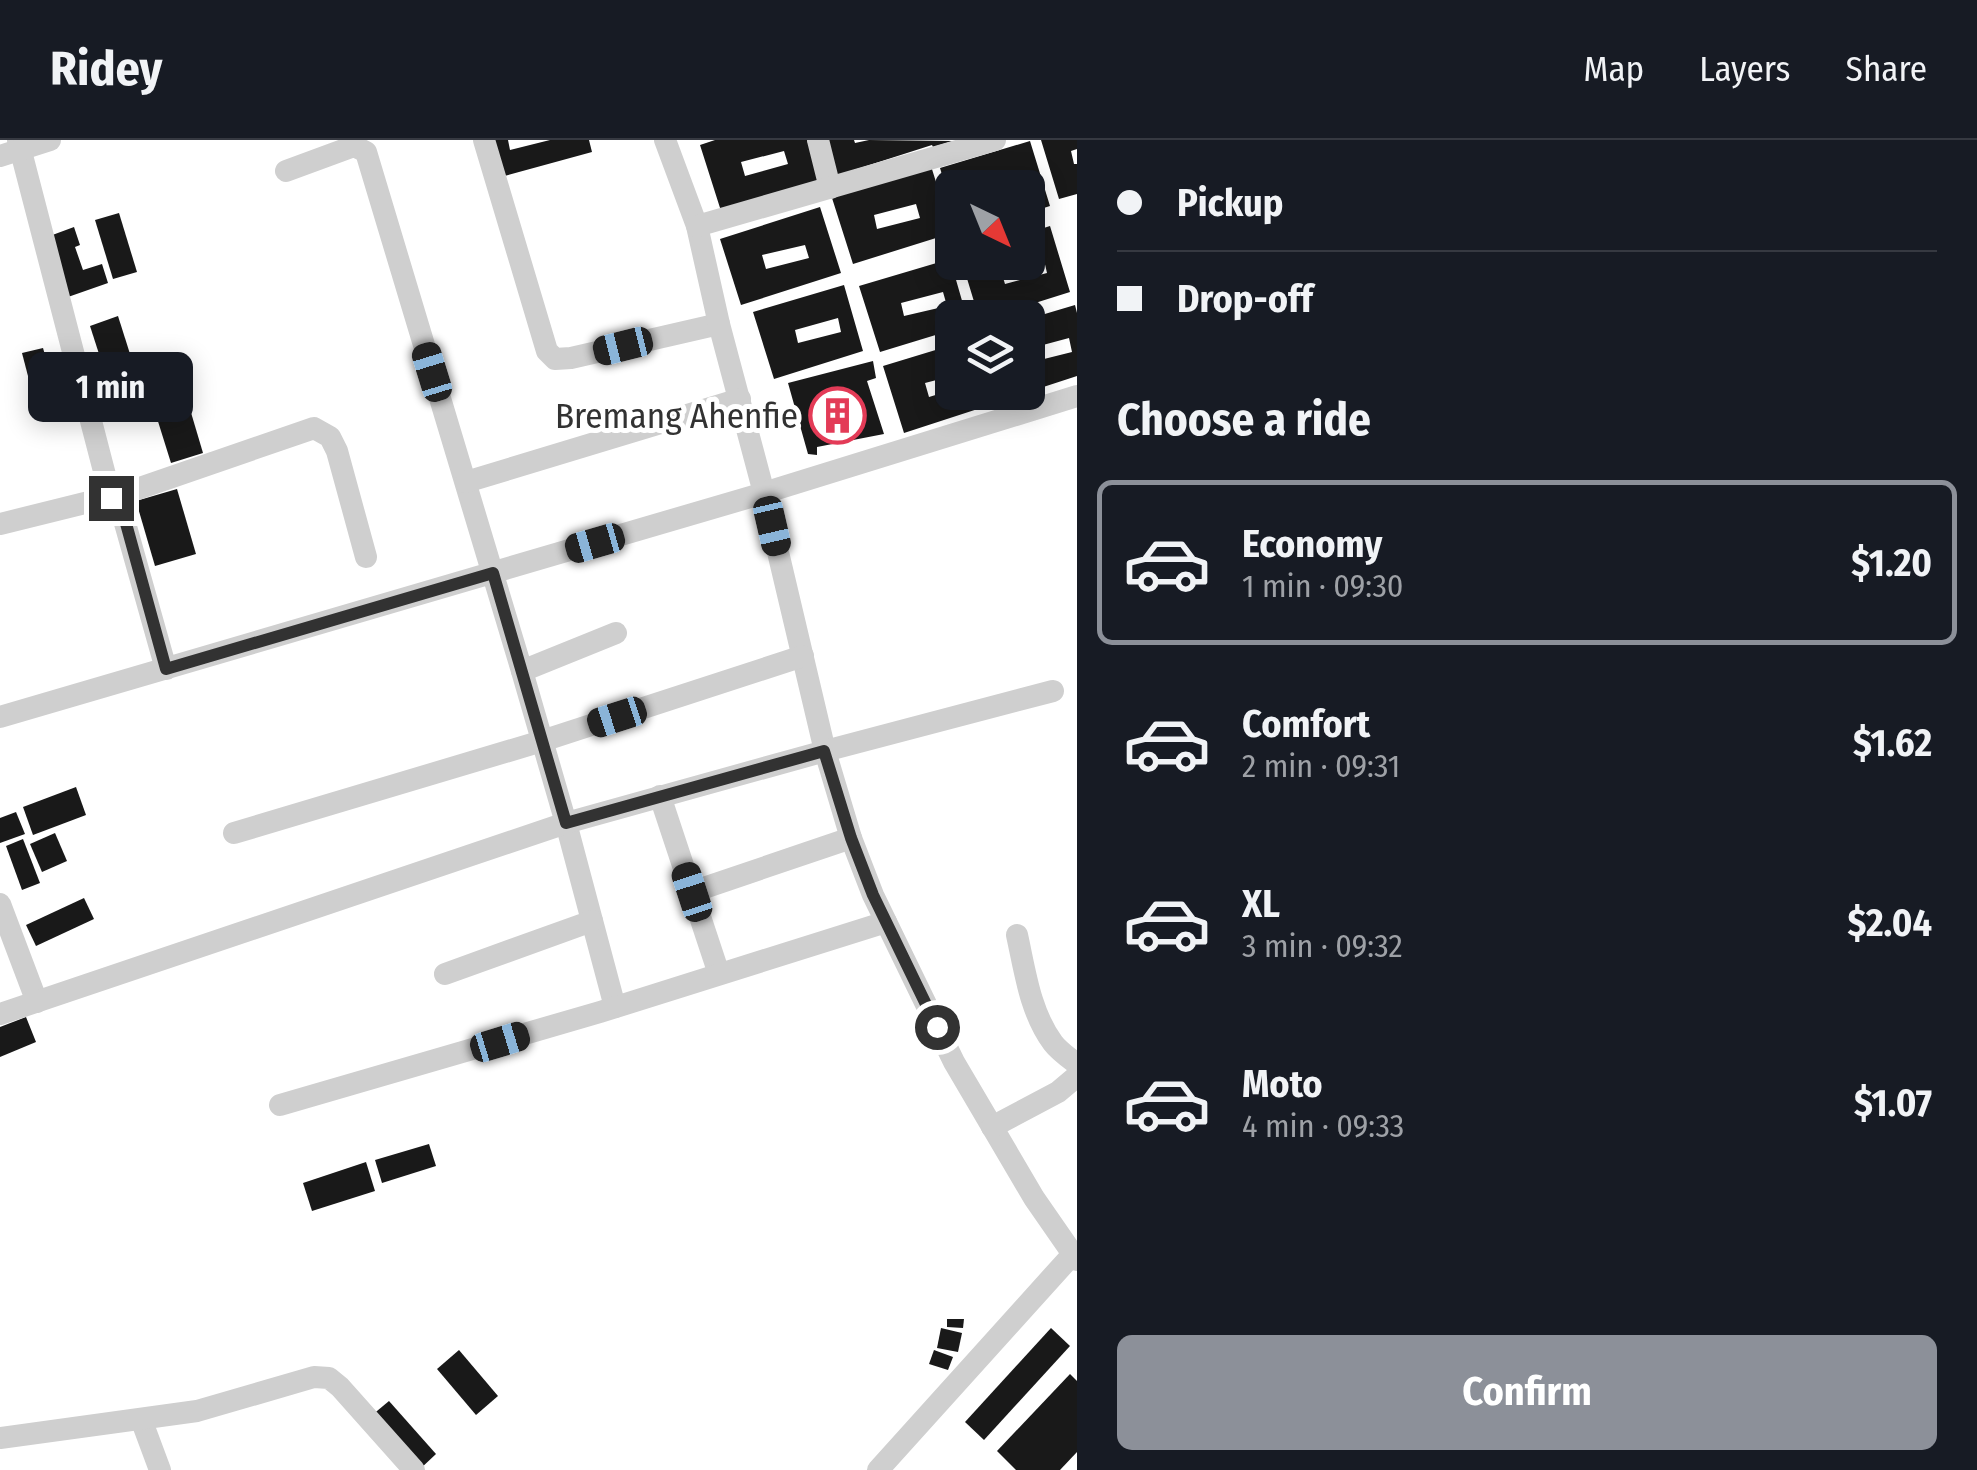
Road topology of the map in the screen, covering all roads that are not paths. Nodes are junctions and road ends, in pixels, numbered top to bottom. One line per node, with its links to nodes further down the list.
1 (50, 140): 6 (street)
2 (484, 140): 10 (street)
3 (665, 140): 9 (street)
4 (818, 140): 8 (street)
5 (996, 140): 8 (street)
6 (13, 148): 15 (street)
7 (286, 172): 13 (street)
8 (830, 188): 9 (street)
9 (696, 226): 10 (street)
10 (719, 324): 12 (street)
11 (1077, 396): 14 (street)
12 (740, 399): 13 (street); 14 (street)
13 (466, 482): 18 (street)
14 (764, 493): 18 (street); 20 (street)
15 (111, 498): 16 (street); 17 (street); 21 (street)
16 (0, 524)
17 (366, 556)
18 (493, 573): 21 (street); 22 (street)
19 (616, 634): 22 (street)
20 (803, 656): 25 (street); 26 (street)
21 (166, 669): 24 (street)
22 (522, 671): 25 (street)
23 (1054, 691): 26 (street)
24 (0, 718)
25 (542, 741): 28 (street); 29 (street)
26 (824, 751): 27 (street); 30 (street)
27 (660, 796): 28 (street); 31 (street)
28 (566, 823): 33 (street); 38 (street)
29 (234, 833)
30 (851, 838): 31 (street); 34 (street)
31 (692, 892): 37 (street)
32 (2, 915): 38 (street)
33 (592, 920): 36 (street); 39 (street)
34 (886, 922): 37 (street); 44 (street)
35 (1016, 934): 41 (street)
36 (445, 974)
37 (719, 974): 39 (street)
38 (37, 1002): 40 (street)
39 (614, 1007): 43 (street)
40 (0, 1014)
41 (1077, 1064)
42 (1077, 1076): 44 (street)
43 (280, 1105)
44 (992, 1128): 45 (street)
45 (1075, 1258): 50 (street)
46 (141, 1419): 47 (street); 48 (street); 49 (street)
47 (0, 1438)
48 (160, 1470)
49 (414, 1470)
50 (878, 1470)

